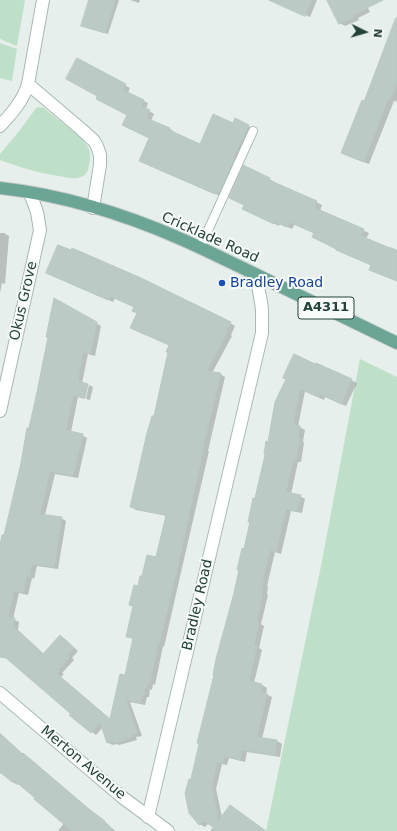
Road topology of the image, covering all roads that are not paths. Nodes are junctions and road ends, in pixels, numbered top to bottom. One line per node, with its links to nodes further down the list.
1 (43, 0): 2 (street)
2 (28, 84): 3 (street); 7 (street)
3 (0, 126)
4 (253, 131): 8 (lane)
5 (0, 188): 6 (main road, Cricklade Road / A4311)
6 (30, 193): 7 (main road, Cricklade Road / A4311); 11 (street, Okus Grove)
7 (93, 208): 8 (main road, Cricklade Road / A4311)
8 (200, 248): 9 (main road, Cricklade Road / A4311)
9 (256, 275): 10 (main road, Cricklade Road / A4311); 13 (street, Bradley Road)
10 (397, 343)
11 (0, 410)
12 (0, 693): 13 (street, Merton Avenue)
13 (148, 817): 14 (street, Merton Avenue)
14 (168, 831)

